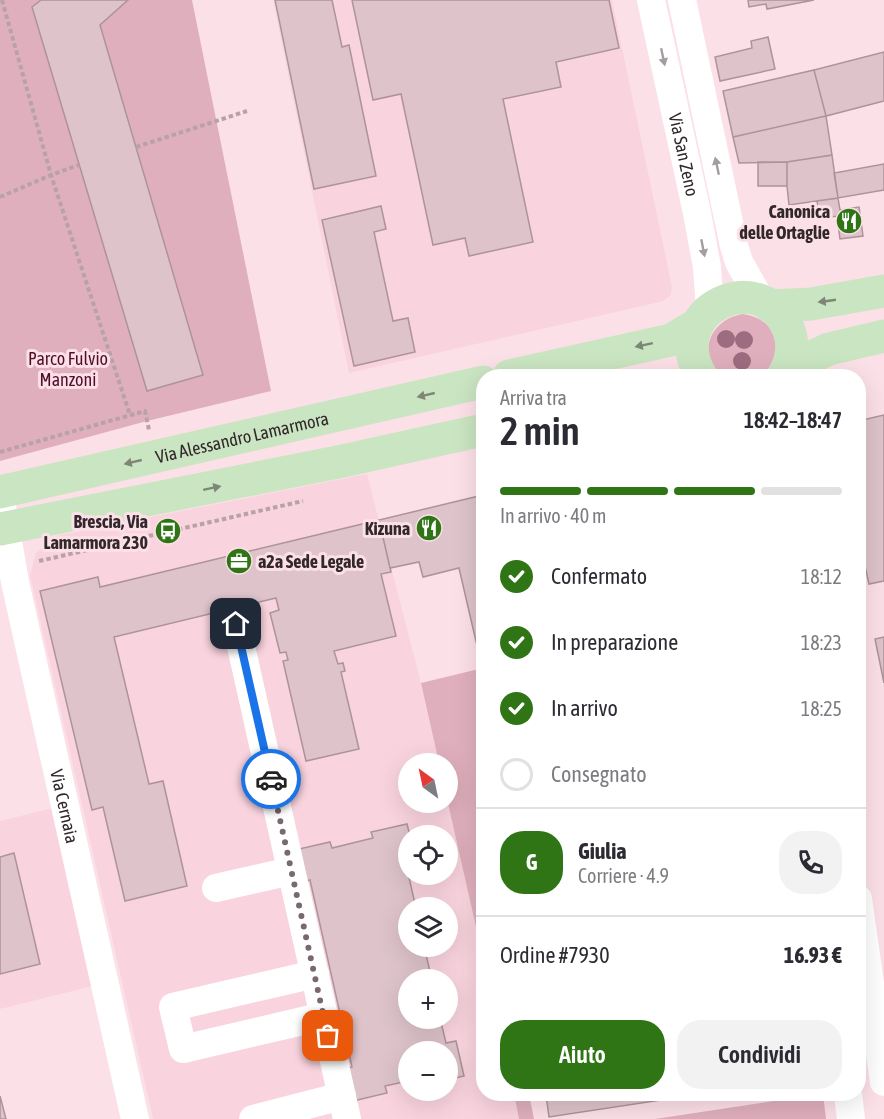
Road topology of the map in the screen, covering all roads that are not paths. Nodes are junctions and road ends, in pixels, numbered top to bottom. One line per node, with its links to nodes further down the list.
1 (651, 0): 5 (street, Via San Zeno, one-way to 5)
2 (682, 0): 4 (street, Via San Zeno, one-way to 2)
3 (884, 291): 4 (main road, one-way to 4)
4 (765, 303): 5 (main road); 9 (main road)
5 (704, 317): 7 (main road, one-way to 7); 8 (main road)
6 (884, 336): 10 (main road)
7 (540, 369)
8 (697, 369)
9 (788, 369)
10 (793, 369)
11 (476, 384): 13 (main road, Via Alessandro Lamarmora, one-way to 13)
12 (476, 432): 14 (main road, one-way to 12)
13 (0, 494): 14 (street, Via Cernaia)
14 (3, 528): 24 (street, Via Cernaia)
15 (236, 624): 16 (street)
16 (291, 871): 17 (street); 19 (street)
17 (216, 888)
18 (866, 970): 21 (street)
19 (315, 974): 20 (street); 20 (street)
20 (324, 1016): 23 (street)
21 (877, 1068)
22 (849, 1101): 26 (street)
23 (345, 1107): 25 (street)
24 (130, 1118)
25 (253, 1119)
26 (851, 1119)

